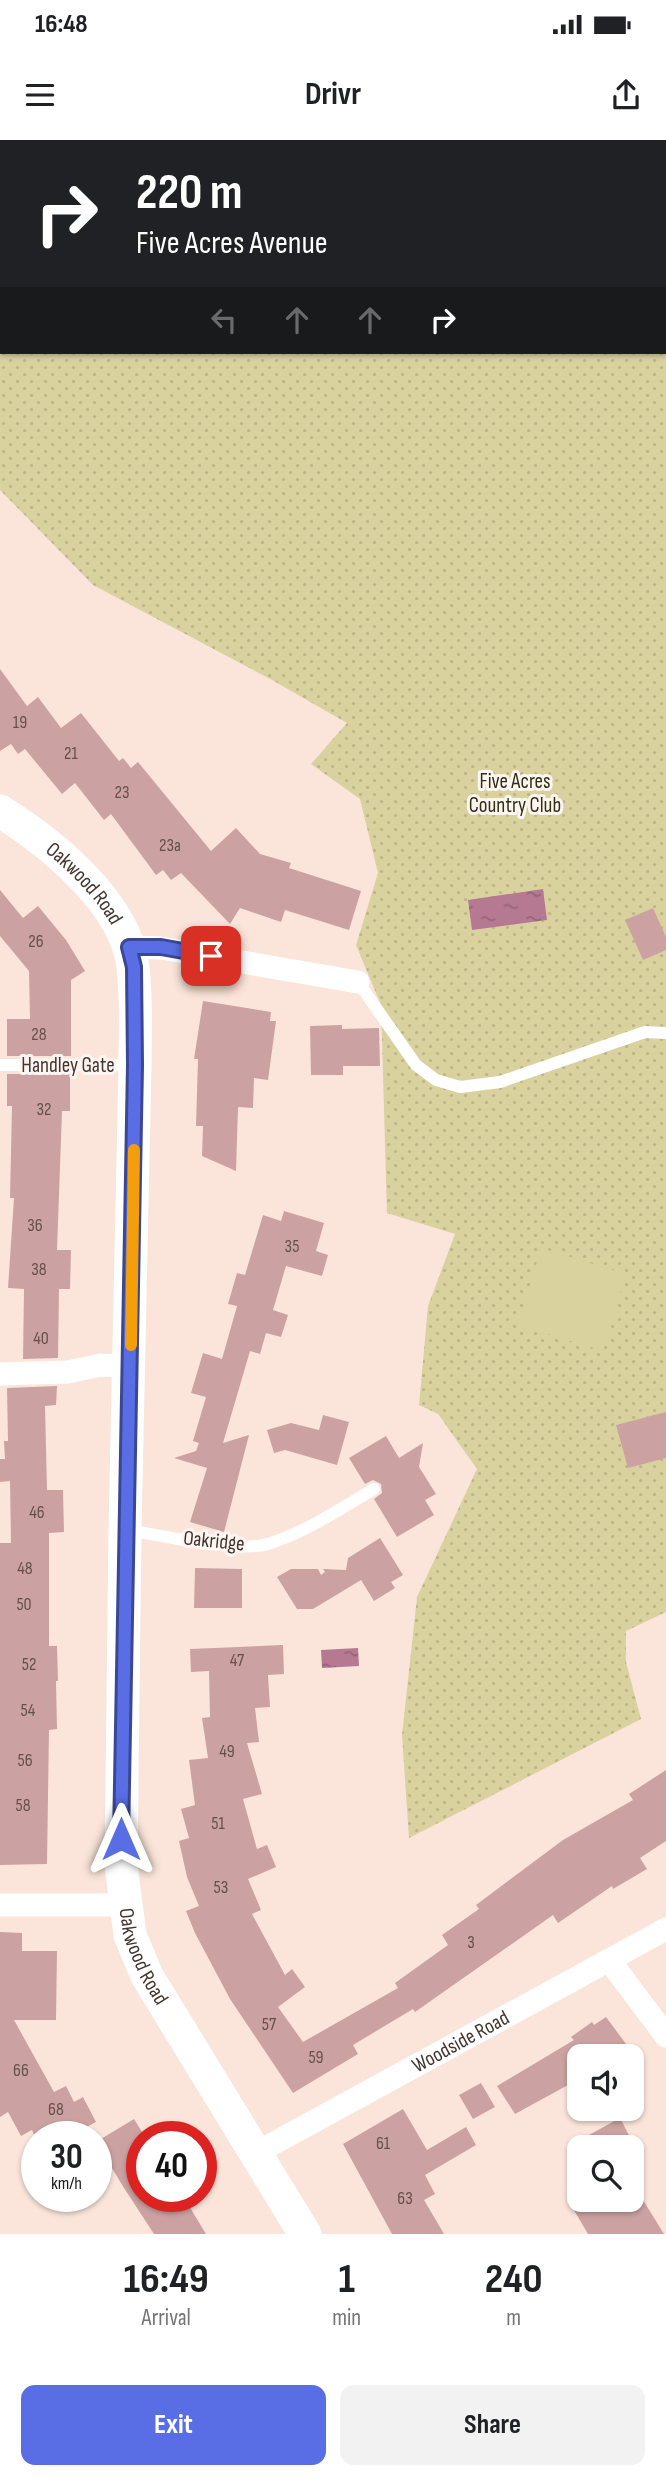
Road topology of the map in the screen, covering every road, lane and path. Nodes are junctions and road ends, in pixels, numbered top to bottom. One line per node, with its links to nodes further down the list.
1 (0, 811): 2 (street, Oakwood Road)
2 (129, 947): 3 (street); 6 (street, Oakwood Road)
3 (358, 982): 4 (lane)
4 (666, 1033)
5 (0, 1065): 6 (lane, Handley Gate)
6 (135, 1065): 7 (street, Oakwood Road)
7 (130, 1366): 8 (street); 10 (street, Oakwood Road)
8 (0, 1374)
9 (374, 1489): 10 (lane, Oakridge)
10 (125, 1530): 12 (street, Oakwood Road)
11 (0, 1905): 12 (street)
12 (125, 1905): 16 (street, Oakwood Road)
13 (666, 1929): 14 (street, Woodside Road)
14 (609, 1960): 15 (street); 16 (street, Woodside Road)
15 (666, 2036)
16 (256, 2153): 17 (street, Oakwood Road)
17 (305, 2234)

